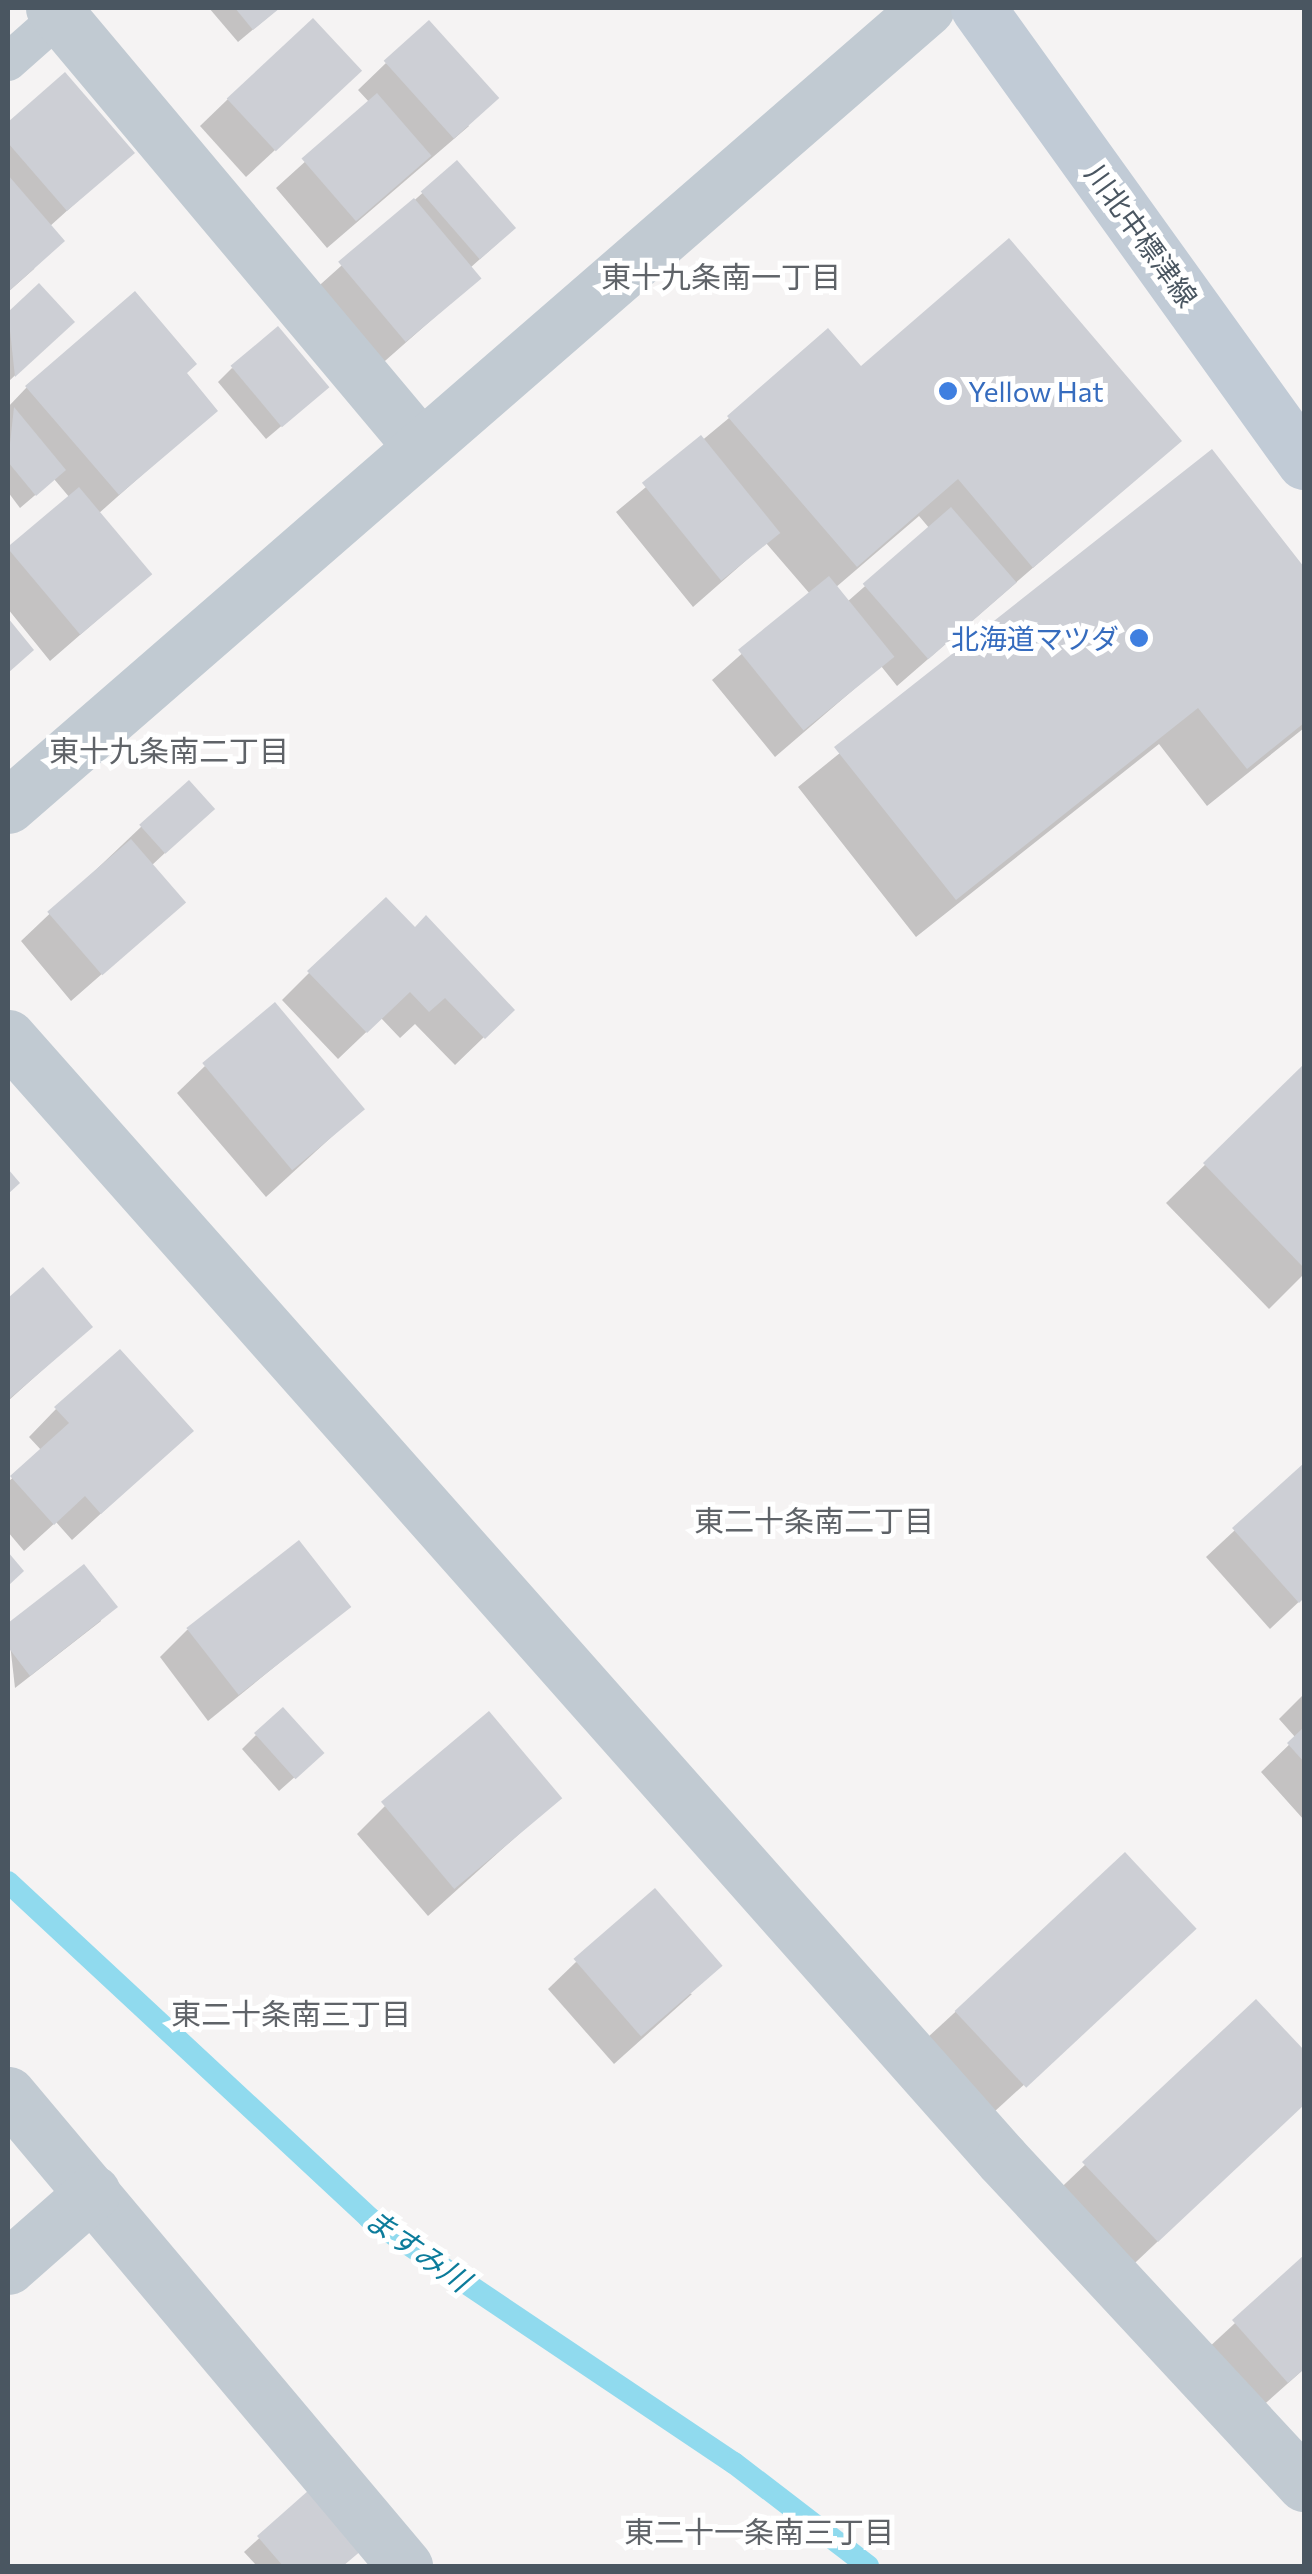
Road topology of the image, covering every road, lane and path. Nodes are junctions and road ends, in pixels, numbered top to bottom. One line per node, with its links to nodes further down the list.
1 (927, 8): 5 (street)
2 (978, 8): 6 (main road, 川北中標津線)
3 (57, 12): 4 (lane); 5 (street)
4 (8, 62)
5 (417, 442): 7 (street)
6 (1304, 462)
7 (8, 806)
8 (8, 1037): 12 (street)
9 (8, 2094): 10 (street)
10 (93, 2192): 11 (street); 13 (street)
11 (8, 2266)
12 (1304, 2484)
13 (405, 2566)

